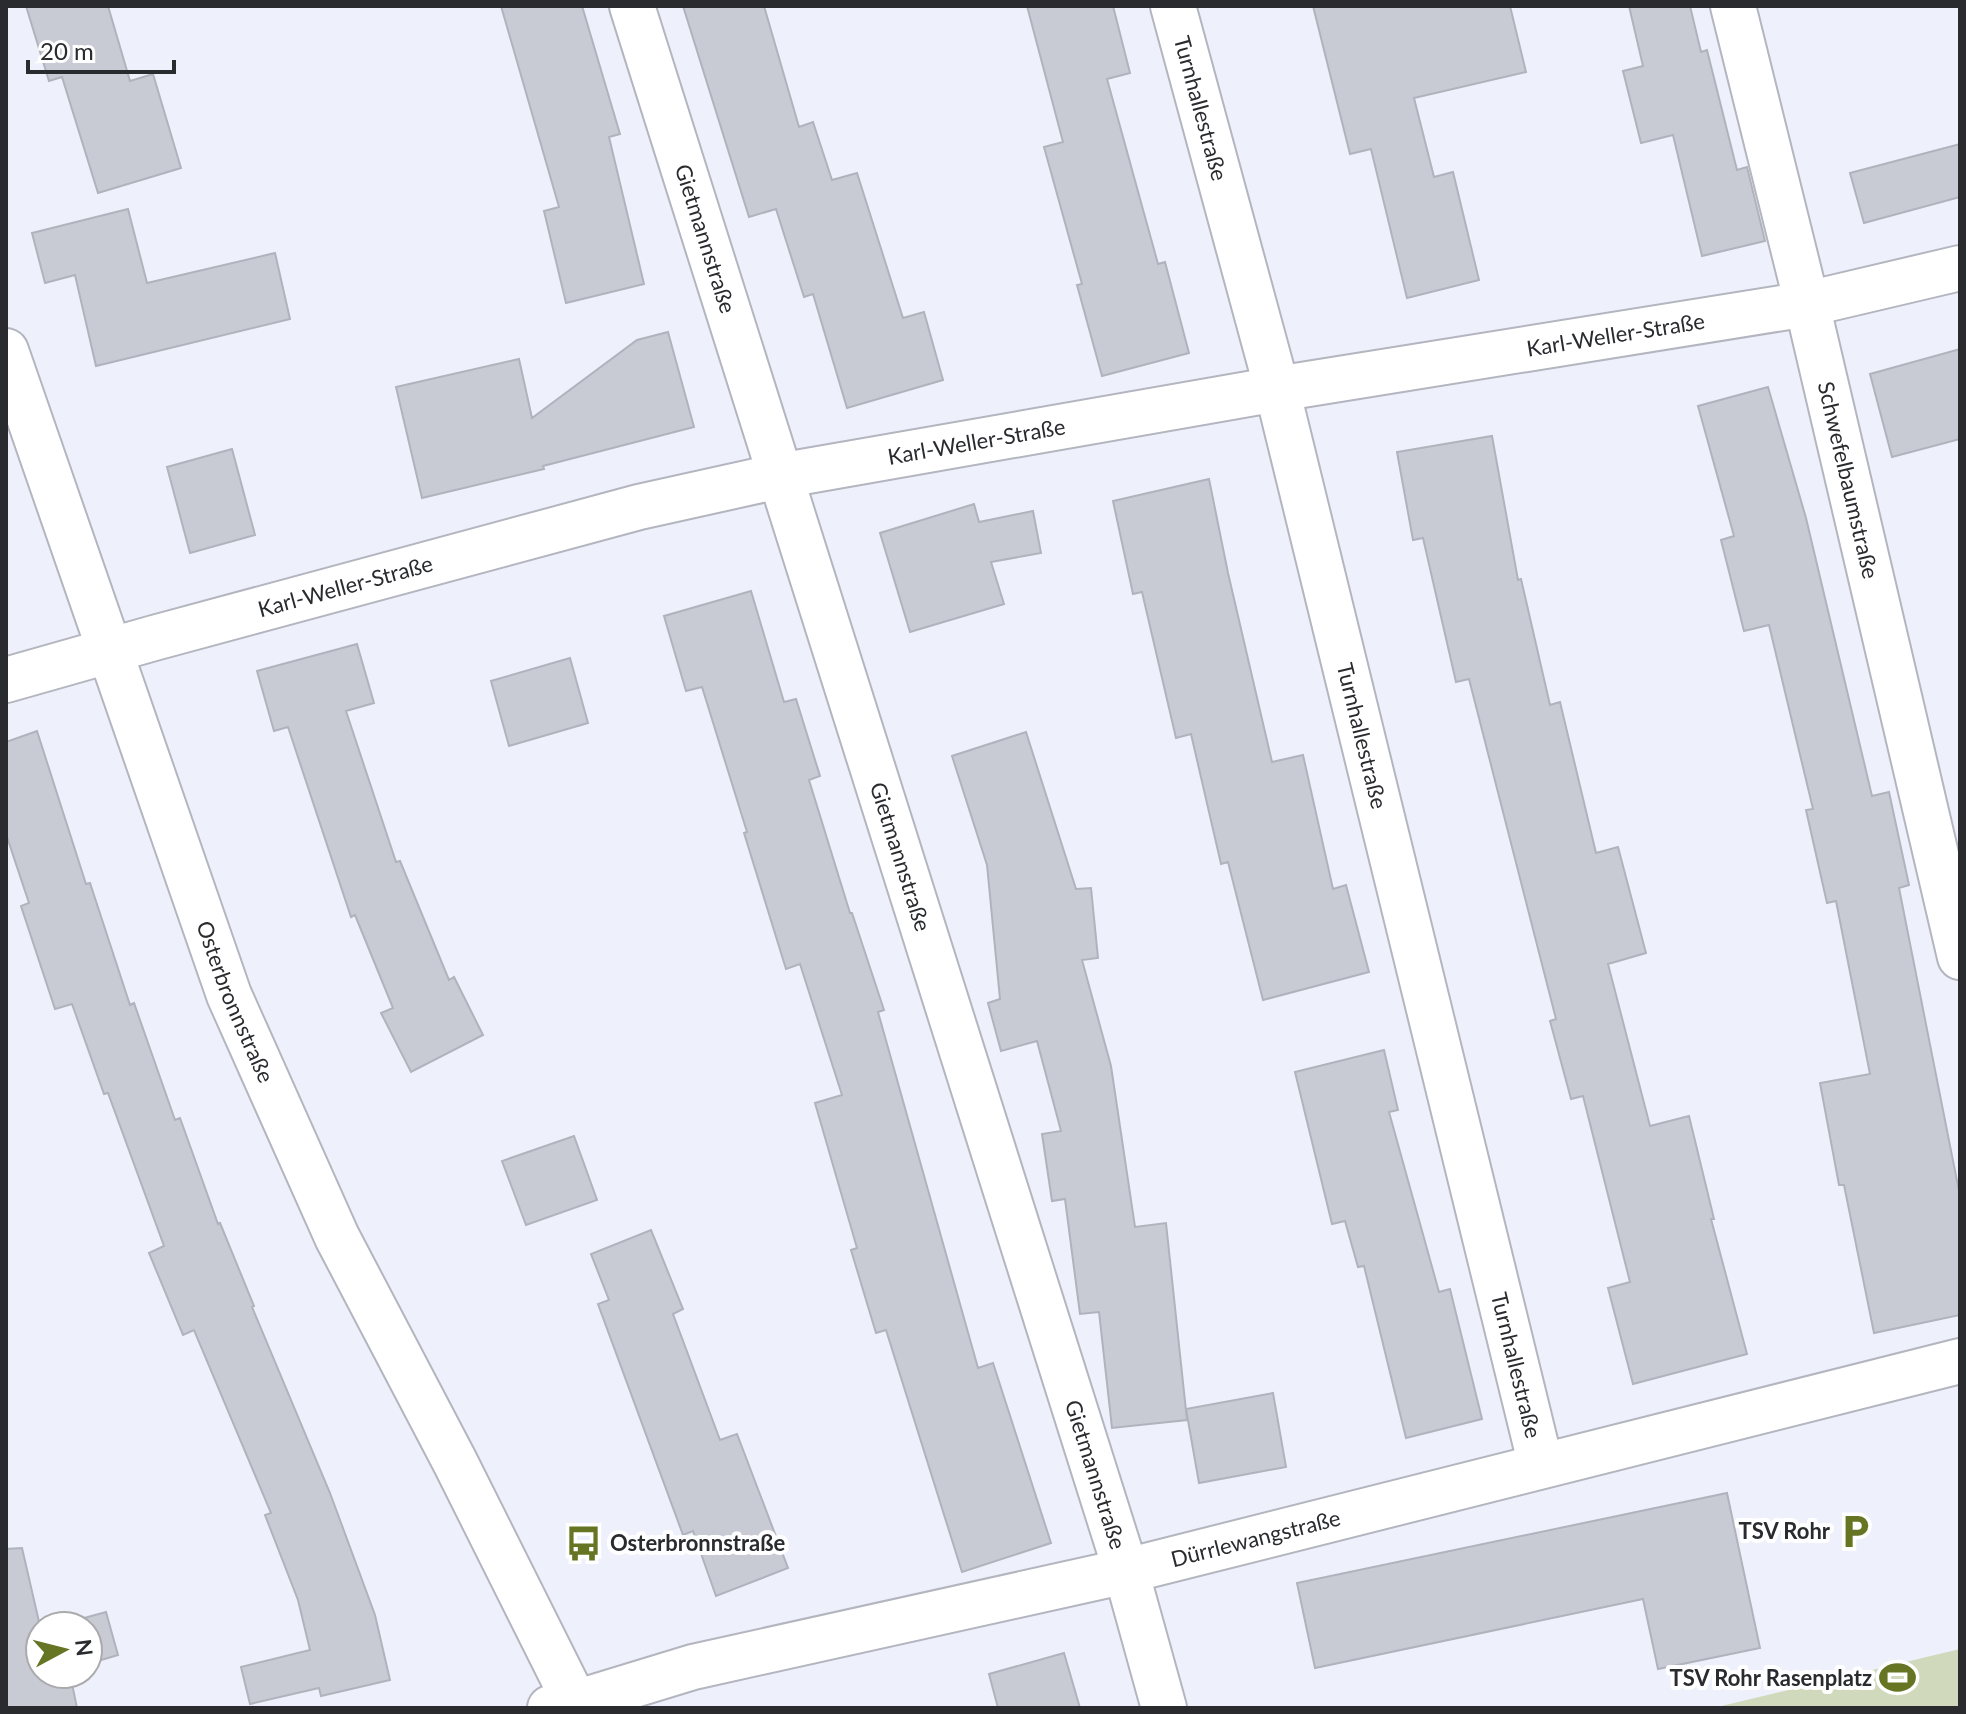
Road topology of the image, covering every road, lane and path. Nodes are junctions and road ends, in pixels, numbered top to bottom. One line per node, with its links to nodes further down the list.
1 (632, 6): 8 (street, Gietmannstraße)
2 (1173, 6): 7 (street, Turnhallestraße)
3 (1733, 6): 5 (street, Schwefelbaumstraße)
4 (1960, 268): 5 (street, Karl-Weller-Straße)
5 (1807, 304): 7 (street, Karl-Weller-Straße); 11 (street, Schwefelbaumstraße)
6 (6, 351): 9 (street, Osterbronnstraße)
7 (1277, 389): 8 (street, Karl-Weller-Straße); 14 (street, Turnhallestraße)
8 (779, 476): 9 (street, Karl-Weller-Straße); 15 (street, Gietmannstraße)
9 (108, 651): 10 (street, Karl-Weller-Straße); 16 (street, Osterbronnstraße)
10 (6, 680)
11 (1943, 814): 12 (street, Schwefelbaumstraße)
12 (1960, 957)
13 (1960, 1361): 14 (street, Dürrlewangstraße)
14 (1541, 1466): 15 (street, Dürrlewangstraße)
15 (1126, 1571): 16 (street, Dürrlewangstraße); 17 (street, Gietmannstraße)
16 (568, 1706)
17 (1164, 1708)

